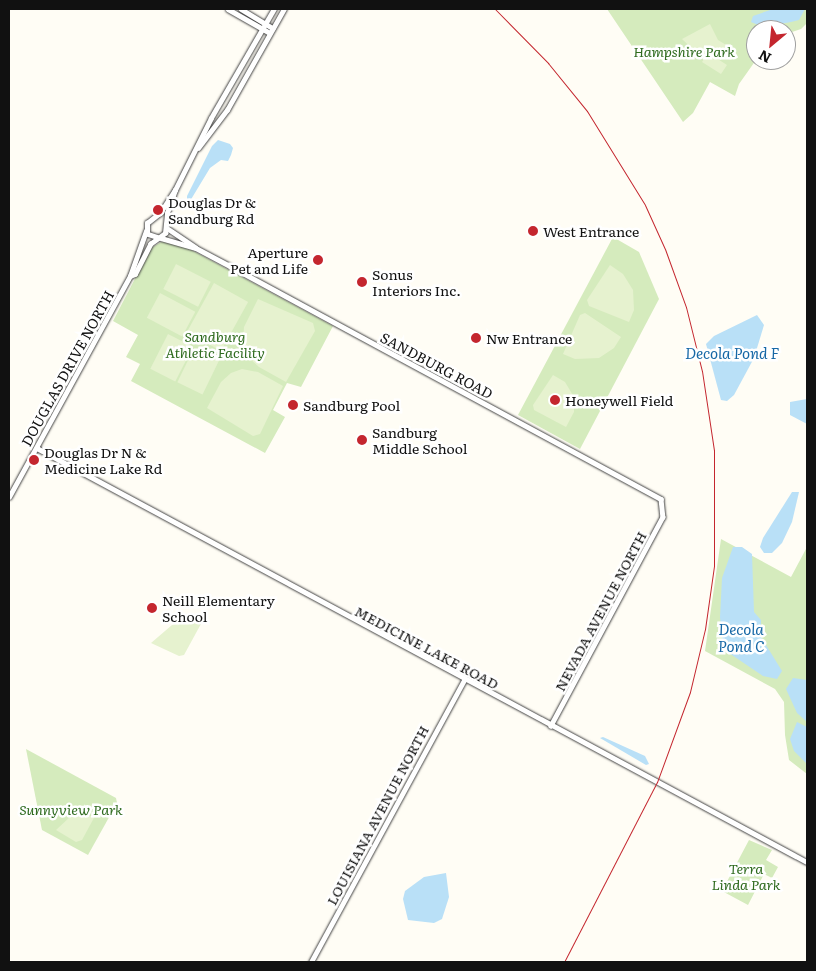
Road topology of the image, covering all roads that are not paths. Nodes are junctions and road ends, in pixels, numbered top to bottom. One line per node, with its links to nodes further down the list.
1 (228, 9): 6 (street)
2 (241, 9): 5 (street)
3 (274, 9): 5 (street, DOUGLAS DRIVE NORTH)
4 (284, 9): 7 (street, DOUGLAS DRIVE NORTH)
5 (266, 24): 6 (street, DOUGLAS DRIVE NORTH); 7 (street)
6 (263, 29): 7 (street); 8 (street, DOUGLAS DRIVE NORTH)
7 (272, 31): 8 (street, DOUGLAS DRIVE NORTH)
8 (196, 151): 9 (street, DOUGLAS DRIVE NORTH)
9 (175, 190): 10 (street, DOUGLAS DRIVE NORTH); 11 (street, DOUGLAS DRIVE NORTH)
10 (153, 218): 11 (street); 12 (street, DOUGLAS DRIVE NORTH)
11 (166, 226): 13 (street, DOUGLAS DRIVE NORTH); 14 (street, SANDBURG ROAD)
12 (146, 231): 13 (street); 15 (street, DOUGLAS DRIVE NORTH)
13 (160, 238): 14 (street, SANDBURG ROAD); 15 (street, DOUGLAS DRIVE NORTH)
14 (196, 248): 18 (street, SANDBURG ROAD)
15 (130, 276): 16 (street, DOUGLAS DRIVE NORTH)
16 (37, 448): 17 (street, DOUGLAS DRIVE NORTH); 19 (street, MEDICINE LAKE ROAD)
17 (9, 498)
18 (663, 505): 20 (street, NEVADA AVENUE NORTH)
19 (464, 680): 20 (street, MEDICINE LAKE ROAD); 22 (street, LOUISIANA AVENUE NORTH)
20 (552, 726): 21 (street, MEDICINE LAKE ROAD)
21 (807, 862)
22 (311, 962)

